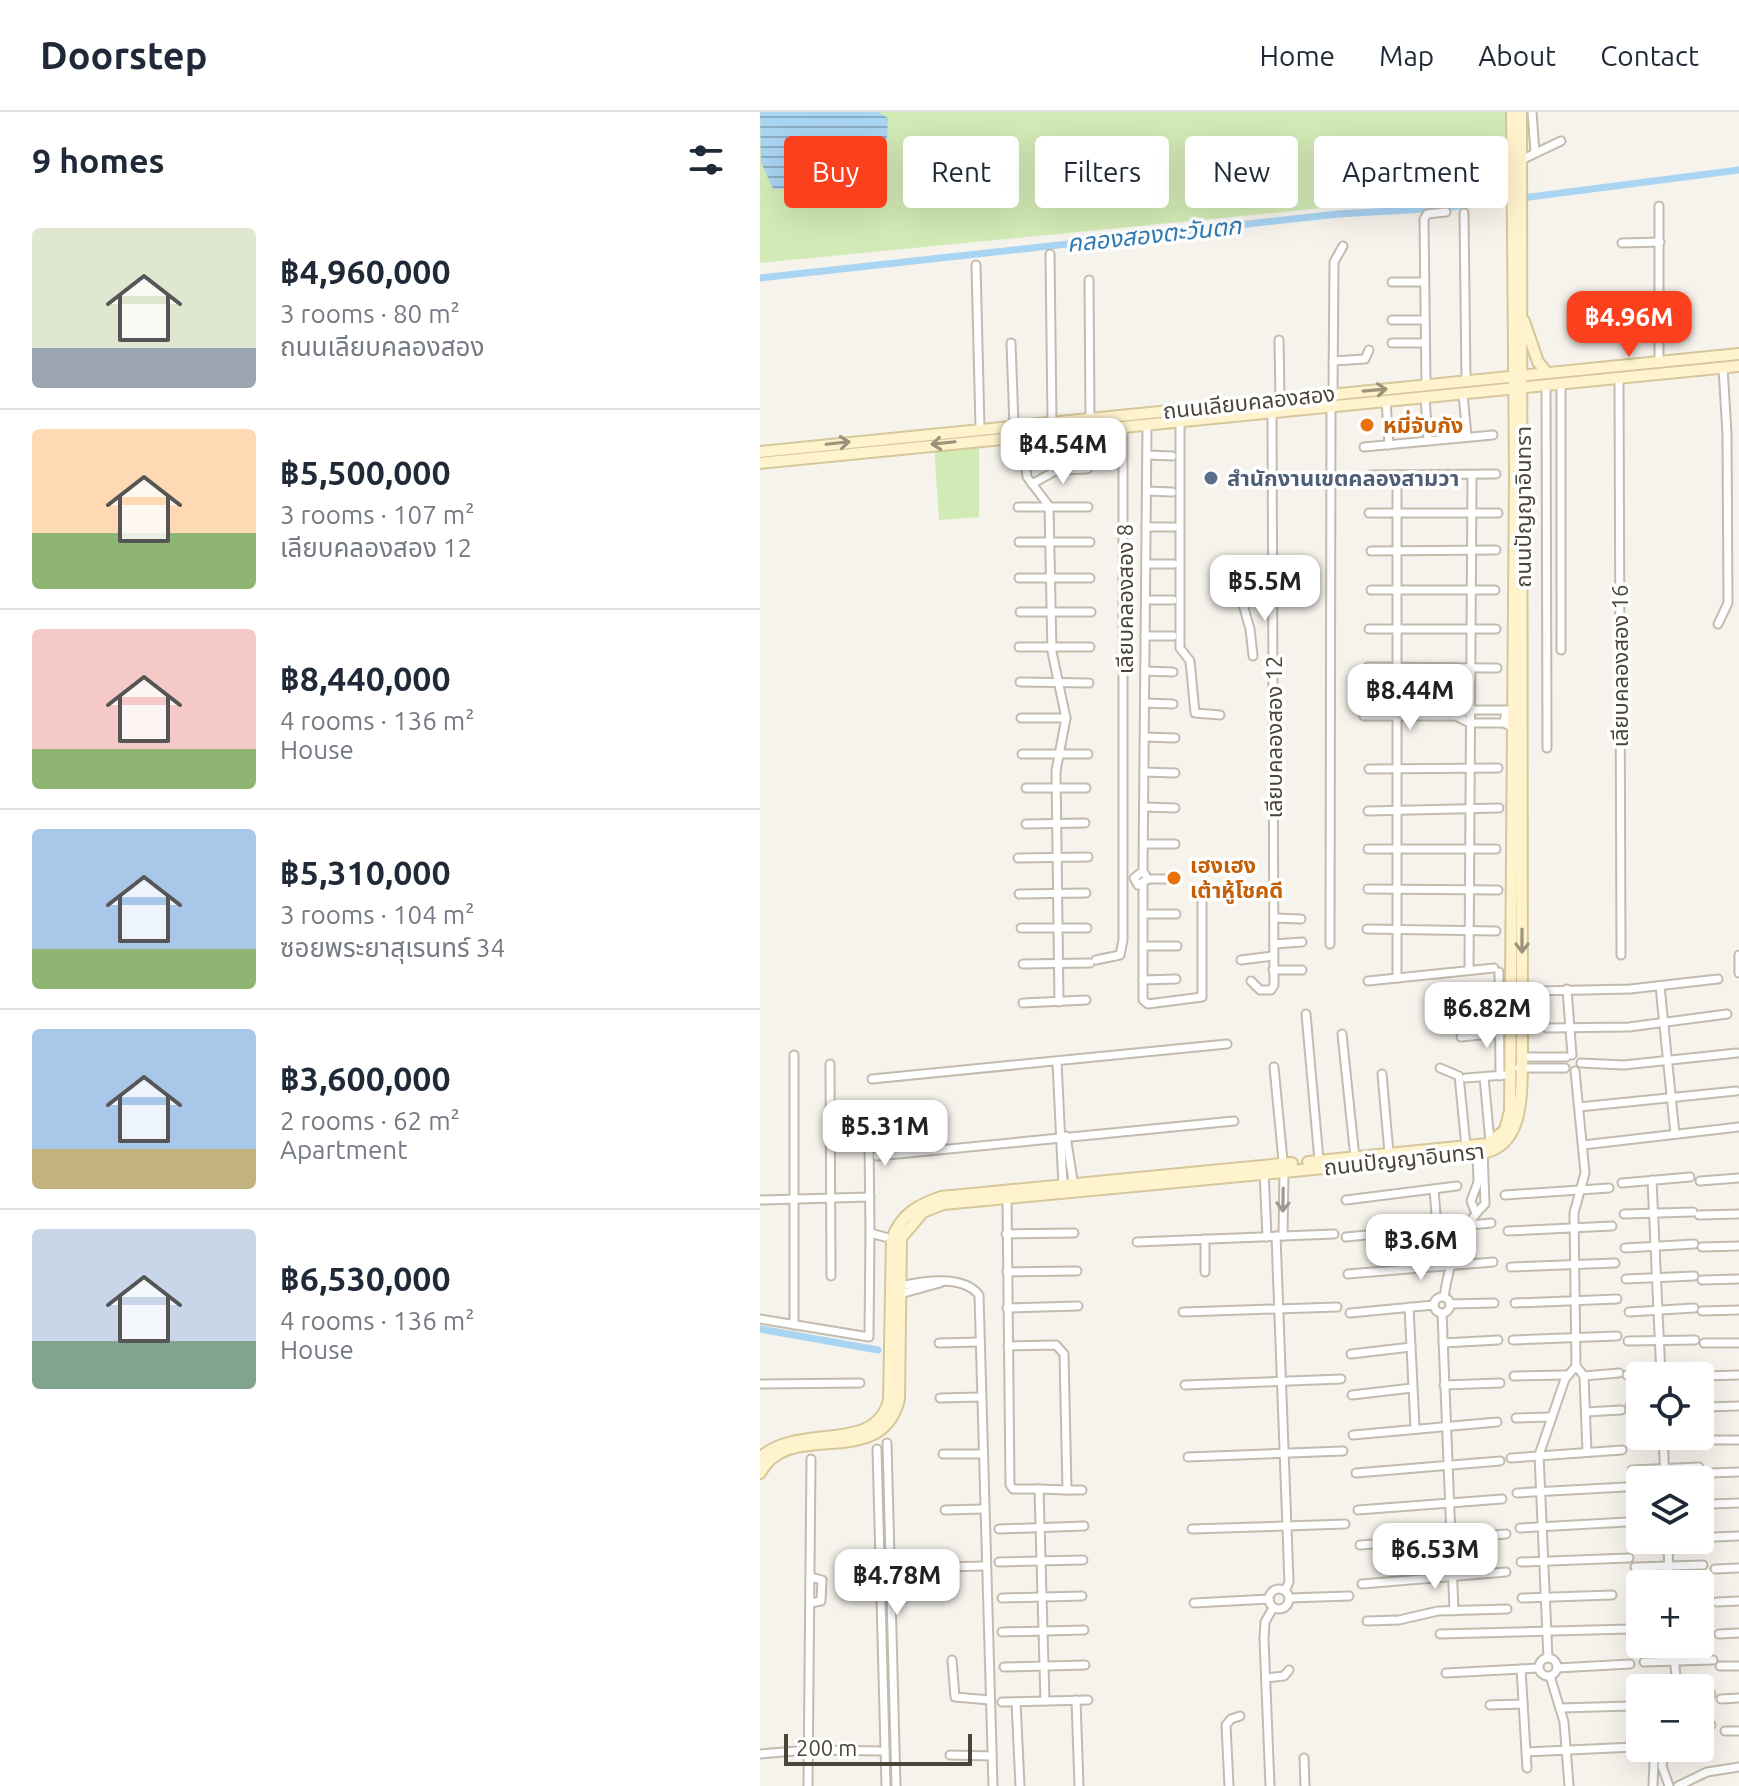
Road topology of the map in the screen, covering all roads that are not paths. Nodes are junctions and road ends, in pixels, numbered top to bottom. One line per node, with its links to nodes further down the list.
1 (1512, 112): 7 (street, ถนนปัญญาอินทรา)
2 (1521, 112): 6 (street, ถนนปัญญาอินทรา)
3 (1532, 112): 5 (street)
4 (1561, 141): 5 (street)
5 (1535, 152): 6 (street)
6 (1521, 160): 7 (street, ถนนปัญญาอินทรา)
7 (1518, 182): 8 (street, ถนนปัญญาอินทรา)
8 (1518, 200): 20 (street, ถนนปัญญาอินทรา); 38 (street, ถนนปัญญาอินทรา)
9 (1659, 206): 12 (street)
10 (1446, 212): 19 (street)
11 (1464, 213): 37 (street)
12 (1660, 242): 13 (street); 24 (street)
13 (1622, 243)
14 (1343, 246): 31 (street)
15 (1050, 254): 51 (street)
16 (976, 265): 55 (street)
17 (1089, 280): 49 (street)
18 (1392, 282): 19 (street)
19 (1424, 282): 22 (street)
20 (1523, 319): 36 (street); 38 (street, ถนนปัญญาอินทรา)
21 (1392, 320): 22 (street)
22 (1424, 320): 28 (street)
23 (1679, 323): 24 (street)
24 (1660, 324): 32 (street)
25 (1279, 340): 44 (street)
26 (1011, 343): 53 (street)
27 (1392, 343): 28 (street)
28 (1425, 343): 40 (street)
29 (1369, 350): 31 (street)
30 (1739, 354): 32 (street, ถนนเลียบคลองสอง)
31 (1333, 361): 41 (street)
32 (1659, 361): 36 (street, ถนนเลียบคลองสอง)
33 (1739, 366): 34 (street, ถนนเลียบคลองสอง)
34 (1723, 367): 35 (street, ถนนเลียบคลองสอง); 105 (street)
35 (1619, 378): 39 (street, ถนนเลียบคลองสอง); 197 (street, เลียบคลองสอง 16)
36 (1546, 379): 38 (street, ถนนเลียบคลองสอง); 39 (street, ถนนเลียบคลองสอง); 140 (street)
37 (1466, 381): 38 (street, ถนนเลียบคลองสอง); 40 (street, ถนนเลียบคลองสอง)
38 (1519, 382): 42 (street, ถนนเลียบคลองสอง); 128 (street, ถนนปัญญาอินทรา)
39 (1561, 383): 115 (street)
40 (1426, 385): 41 (street, ถนนเลียบคลองสอง, one-way to 40)
41 (1333, 394): 46 (street, ถนนเลียบคลองสอง)
42 (1463, 394): 43 (street, ถนนเลียบคลองสอง); 58 (street)
43 (1425, 397): 45 (street, ถนนเลียบคลองสอง); 59 (street)
44 (1280, 399): 46 (street, ถนนเลียบคลองสอง); 49 (street, ถนนเลียบคลองสอง)
45 (1386, 401): 47 (street, ถนนเลียบคลองสอง); 60 (street)
46 (1313, 402): 47 (street, ถนนเลียบคลองสอง); 48 (street, ถนนเลียบคลองสอง)
47 (1331, 406): 194 (street)
48 (1272, 412): 50 (street, ถนนเลียบคลองสอง); 95 (street, เลียบคลองสอง 12)
49 (1090, 418): 51 (street, ถนนเลียบคลองสอง)
50 (1180, 420): 52 (street, ถนนเลียบคลองสอง); 130 (street)
51 (1052, 421): 53 (street, ถนนเลียบคลองสอง)
52 (1147, 424): 54 (street, ถนนเลียบคลองสอง); 63 (street)
53 (1014, 425): 55 (street, ถนนเลียบคลองสอง)
54 (1123, 426): 57 (street, ถนนเลียบคลองสอง); 201 (street, เลียบคลองสอง 8)
55 (980, 428): 62 (street, ถนนเลียบคลองสอง, one-way to 55)
56 (1493, 435): 58 (street)
57 (1022, 436): 65 (street, ถนนเลียบคลองสอง, one-way to 65); 71 (street)
58 (1467, 437): 59 (street)
59 (1428, 441): 60 (street)
60 (1389, 445): 61 (street)
61 (1364, 447)
62 (760, 452)
63 (1147, 455): 64 (street); 72 (street)
64 (1172, 456)
65 (760, 463)
66 (1087, 469): 71 (street)
67 (1496, 474): 70 (street)
68 (1370, 475): 69 (street)
69 (1397, 475): 70 (street); 79 (street)
70 (1472, 475): 77 (street)
71 (1032, 484): 74 (street)
72 (1147, 491): 73 (street); 81 (street)
73 (1172, 492)
74 (1049, 506): 75 (street); 76 (street); 84 (street)
75 (1018, 507)
76 (1088, 507)
77 (1471, 512): 79 (street); 80 (street); 86 (street)
78 (1369, 513): 79 (street)
79 (1397, 513): 89 (street)
80 (1498, 513)
81 (1146, 527): 82 (street); 90 (street)
82 (1174, 527)
83 (1019, 542): 84 (street)
84 (1050, 542): 85 (street); 92 (street)
85 (1090, 542)
86 (1471, 550): 87 (street); 89 (street); 98 (street)
87 (1496, 550)
88 (1371, 551): 89 (street)
89 (1397, 551): 97 (street)
90 (1146, 564): 91 (street); 100 (street)
91 (1174, 564)
92 (1051, 577): 93 (street); 94 (street); 103 (street)
93 (1019, 578)
94 (1090, 578)
95 (1273, 590): 116 (street); 183 (street, เลียบคลองสอง 12)
96 (1371, 590): 97 (street)
97 (1397, 590): 98 (street); 108 (street)
98 (1471, 590): 99 (street); 106 (street)
99 (1495, 590)
100 (1146, 600): 101 (street); 110 (street)
101 (1173, 600)
102 (1020, 612): 103 (street)
103 (1051, 612): 104 (street); 113 (street)
104 (1091, 612)
105 (1718, 624)
106 (1471, 628): 108 (street); 109 (street); 119 (street)
107 (1369, 629): 108 (street)
108 (1397, 629): 118 (street)
109 (1496, 629)
110 (1145, 636): 111 (street); 121 (street)
111 (1173, 636)
112 (1019, 647): 113 (street)
113 (1052, 647): 114 (street); 124 (street)
114 (1090, 647)
115 (1561, 650)
116 (1253, 656)
117 (1368, 667): 118 (street)
118 (1397, 667): 119 (street); 132 (street)
119 (1470, 667): 120 (street); 129 (street)
120 (1497, 668)
121 (1145, 671): 122 (street); 126 (street)
122 (1173, 672)
123 (1020, 682): 124 (street)
124 (1060, 683): 125 (street); 135 (street)
125 (1089, 683)
126 (1145, 703): 127 (street); 138 (street)
127 (1173, 704)
128 (1513, 706): 129 (street); 137 (street, ถนนปัญญาอินทรา); 137 (street)
129 (1470, 710): 133 (street); 136 (street)
130 (1220, 715)
131 (1364, 716): 132 (street)
132 (1398, 716): 133 (street); 144 (street)
133 (1456, 716): 136 (street)
134 (1021, 718): 135 (street)
135 (1066, 718): 142 (street)
136 (1470, 723): 137 (street); 145 (street)
137 (1513, 727): 215 (street, ถนนปัญญาอินทรา); 216 (street, ถนนปัญญาอินทรา, one-way to 216)
138 (1145, 737): 139 (street); 148 (street)
139 (1175, 738)
140 (1547, 748)
141 (1022, 754): 142 (street)
142 (1058, 754): 143 (street); 150 (street)
143 (1088, 754)
144 (1398, 768): 145 (street); 147 (street); 158 (street)
145 (1471, 768): 146 (street); 154 (street)
146 (1498, 768)
147 (1369, 769)
148 (1144, 772): 149 (street); 153 (street)
149 (1175, 773)
150 (1058, 787): 151 (street); 152 (street); 161 (street)
151 (1026, 788)
152 (1086, 788)
153 (1144, 807): 155 (street); 162 (street)
154 (1471, 807): 156 (street); 158 (street); 165 (street)
155 (1175, 808)
156 (1499, 808)
157 (1368, 811): 158 (street)
158 (1398, 811): 164 (street)
159 (1085, 823): 161 (street)
160 (1026, 824): 161 (street)
161 (1059, 824): 168 (street)
162 (1144, 844): 163 (street); 171 (street)
163 (1175, 844)
164 (1397, 848): 165 (street); 166 (street); 174 (street)
165 (1470, 848): 167 (street); 175 (street)
166 (1368, 849)
167 (1496, 849)
168 (1059, 857): 169 (street); 170 (street); 180 (street)
169 (1088, 857)
170 (1018, 858)
171 (1145, 878): 172 (street); 181 (street)
172 (1175, 879)
173 (1368, 889): 174 (street)
174 (1397, 889): 175 (street); 189 (street)
175 (1470, 890): 176 (street); 190 (street)
176 (1498, 890)
177 (1086, 893): 180 (street)
178 (1202, 893): 210 (street)
179 (1019, 894): 180 (street)
180 (1059, 894): 186 (street)
181 (1143, 914): 182 (street); 195 (street)
182 (1176, 914)
183 (1274, 918): 184 (street); 193 (street, เลียบคลองสอง 12)
184 (1301, 919)
185 (1021, 928): 186 (street)
186 (1059, 928): 187 (street); 201 (street)
187 (1087, 928)
188 (1367, 929): 189 (street)
189 (1397, 929): 190 (street); 207 (street)
190 (1469, 929): 191 (street); 205 (street)
191 (1496, 931)
192 (1302, 942): 193 (street)
193 (1274, 944): 199 (street, เลียบคลองสอง 12)
194 (1330, 944)
195 (1143, 946): 196 (street); 210 (street)
196 (1177, 946)
197 (1621, 955)
198 (1739, 955): 206 (street)
199 (1273, 956): 200 (street); 203 (street, เลียบคลองสอง 12)
200 (1241, 960)
201 (1060, 963): 202 (street); 220 (street)
202 (1023, 964)
203 (1273, 970): 204 (street); 211 (street)
204 (1302, 970)
205 (1469, 970): 207 (street); 215 (street)
206 (1739, 973)
207 (1397, 978): 212 (street)
208 (1176, 979): 210 (street)
209 (1718, 979): 213 (street)
210 (1143, 980)
211 (1251, 981)
212 (1368, 981)
213 (1660, 986): 214 (street); 224 (street)
214 (1567, 989): 217 (street); 225 (street)
215 (1505, 991): 216 (street); 218 (street); 227 (street, ถนนปัญญาอินทรา)
216 (1523, 991): 228 (street, ถนนปัญญาอินทรา)
217 (1537, 991)
218 (1456, 995)
219 (1086, 1000): 220 (street)
220 (1059, 1002): 221 (street)
221 (1023, 1003)
222 (1306, 1014): 261 (street)
223 (1727, 1014): 224 (street)
224 (1665, 1024): 225 (street); 235 (street)
225 (1571, 1026): 226 (street); 234 (street)
226 (1547, 1028)
227 (1505, 1033): 228 (street); 230 (street); 240 (street, ถนนปัญญาอินทรา); 240 (street)
228 (1523, 1033): 240 (street, ถนนปัญญาอินทรา)
229 (1342, 1034): 262 (street)
230 (1461, 1037)
231 (1227, 1044): 236 (street)
232 (1737, 1053): 235 (street)
233 (794, 1055): 281 (street)
234 (1569, 1056): 237 (street); 240 (street); 242 (street)
235 (1669, 1060): 237 (street); 249 (street)
236 (1057, 1062): 247 (street); 254 (street)
237 (1581, 1063): 243 (street)
238 (830, 1064): 279 (street)
239 (1274, 1067): 263 (street)
240 (1513, 1067): 242 (street); 245 (street); 258 (street, ถนนปัญญาอินทรา)
241 (1440, 1068): 258 (street)
242 (1565, 1068): 243 (street)
243 (1575, 1071): 250 (street)
244 (1382, 1074): 259 (street)
245 (1484, 1077): 246 (street); 258 (street)
246 (1466, 1078)
247 (872, 1079)
248 (1736, 1091): 249 (street)
249 (1672, 1096): 250 (street); 253 (street)
250 (1579, 1107): 257 (street)
251 (1234, 1121): 256 (street)
252 (1739, 1127): 253 (street)
253 (1675, 1134): 257 (street)
254 (1060, 1136): 256 (street); 260 (street); 273 (street)
255 (869, 1139): 278 (street)
256 (1068, 1139): 273 (street)
257 (1583, 1145): 275 (street)
258 (1479, 1148): 259 (street, ถนนปัญญาอินทรา); 262 (street, ถนนปัญญาอินทรา); 271 (street)
259 (1389, 1153): 262 (street, ถนนปัญญาอินทรา)
260 (877, 1156)
261 (1319, 1160): 262 (street, ถนนปัญญาอินทรา); 263 (street, ถนนปัญญาอินทรา)
262 (1355, 1161): 263 (street, ถนนปัญญาอินทรา)
263 (1283, 1168): 264 (street, ถนนปัญญาอินทรา); 297 (street, one-way to 297)
264 (1264, 1169): 273 (street, ถนนปัญญาอินทรา); 297 (street)
265 (1690, 1177): 267 (street)
266 (1739, 1178): 268 (street)
267 (1652, 1180): 269 (street); 285 (street)
268 (1700, 1181)
269 (1622, 1183)
270 (1457, 1186): 274 (street)
271 (1480, 1188): 283 (street); 283 (street)
272 (1609, 1188): 275 (street)
273 (1069, 1189): 276 (street, ถนนปัญญาอินทรา)
274 (1434, 1189): 282 (street); 290 (street)
275 (1580, 1191): 277 (street); 291 (street)
276 (1006, 1194): 295 (street); 318 (street, ถนนปัญญาอินทรา); 395 (street, ถนนปัญญาอินทรา)
277 (1505, 1195)
278 (870, 1197): 279 (street); 293 (street)
279 (831, 1199): 281 (street); 314 (street)
280 (760, 1200): 281 (street)
281 (794, 1200): 338 (street)
282 (1346, 1200)
283 (1475, 1211): 288 (street)
284 (1624, 1214): 285 (street)
285 (1654, 1214): 286 (street); 302 (street)
286 (1739, 1214)
287 (1491, 1223): 288 (street)
288 (1468, 1225): 290 (street); 306 (street)
289 (1612, 1226): 291 (street)
290 (1437, 1227): 299 (street)
291 (1574, 1227): 292 (street); 308 (street)
292 (1508, 1231)
293 (870, 1233): 298 (street); 338 (street)
294 (1074, 1233): 295 (street)
295 (1006, 1234): 311 (street)
296 (1334, 1234): 297 (street)
297 (1275, 1236): 300 (street); 330 (street)
298 (885, 1237)
299 (1346, 1237)
300 (1205, 1239): 301 (street); 312 (street)
301 (1137, 1242)
302 (1655, 1246): 303 (street); 304 (street); 315 (street)
303 (1739, 1246)
304 (1625, 1248)
305 (1493, 1262): 306 (street)
306 (1451, 1263): 313 (street); 319 (street)
307 (1615, 1263): 308 (street)
308 (1574, 1264): 309 (street); 321 (street)
309 (1511, 1267)
310 (1077, 1271): 311 (street)
311 (1007, 1272): 329 (street)
312 (1205, 1272)
313 (1348, 1274)
314 (831, 1276)
315 (1657, 1278): 316 (street); 317 (street); 331 (street)
316 (1626, 1279)
317 (1739, 1279)
318 (900, 1290): 346 (street); 401 (street, ถนนปัญญาอินทรา)
319 (1444, 1297): 324 (street); 325 (street)
320 (1617, 1299): 321 (street)
321 (1575, 1301): 323 (street); 340 (street)
322 (1494, 1303): 324 (street)
323 (1515, 1303)
324 (1450, 1304): 336 (street)
325 (1434, 1305): 328 (street); 336 (street)
326 (1078, 1306): 329 (street)
327 (1337, 1307): 330 (street)
328 (1409, 1307): 335 (street); 352 (street)
329 (1007, 1308): 351 (street)
330 (1278, 1309): 333 (street); 363 (street)
331 (1658, 1310): 332 (street); 334 (street); 343 (street)
332 (1739, 1310)
333 (1183, 1312)
334 (1629, 1312)
335 (1350, 1313)
336 (1442, 1313): 348 (street)
337 (760, 1319): 338 (street)
338 (794, 1325)
339 (1617, 1336): 340 (street)
340 (1575, 1338): 342 (street); 355 (street)
341 (1498, 1340): 348 (street)
342 (1513, 1340)
343 (1659, 1340): 344 (street); 345 (street); 354 (street)
344 (1695, 1340)
345 (1628, 1341)
346 (980, 1342): 347 (street); 371 (street)
347 (939, 1343)
348 (1443, 1343): 368 (street)
349 (1704, 1343): 350 (street)
350 (1739, 1343)
351 (1008, 1346): 405 (street); 406 (street)
352 (1411, 1347): 353 (street); 369 (street)
353 (1351, 1354)
354 (1660, 1362)
355 (1576, 1366): 358 (street); 361 (street)
356 (1626, 1374): 361 (street)
357 (1714, 1374): 359 (street)
358 (1567, 1375): 360 (street); 377 (street)
359 (1739, 1375)
360 (1514, 1376)
361 (1584, 1376): 376 (street)
362 (1341, 1379): 363 (street)
363 (1281, 1382): 367 (street); 392 (street)
364 (860, 1383): 366 (street)
365 (1500, 1383): 368 (street)
366 (760, 1384)
367 (1185, 1385)
368 (1444, 1385): 380 (street)
369 (1412, 1388): 370 (street); 381 (street)
370 (1352, 1395)
371 (980, 1397): 372 (street); 391 (street)
372 (940, 1398)
373 (1739, 1406): 374 (street)
374 (1714, 1407)
375 (1621, 1410): 376 (street)
376 (1586, 1412): 389 (street)
377 (1550, 1417): 378 (street); 393 (street)
378 (1516, 1418)
379 (1497, 1422): 380 (street)
380 (1447, 1425): 381 (street); 399 (street)
381 (1415, 1427): 382 (street)
382 (1353, 1435)
383 (1714, 1440): 384 (street)
384 (1739, 1440)
385 (887, 1443): 508 (street)
386 (877, 1449): 509 (street)
387 (1622, 1450): 389 (street)
388 (1343, 1451): 392 (street)
389 (1587, 1452): 393 (street)
390 (943, 1454): 391 (street)
391 (982, 1454): 414 (street)
392 (1284, 1454): 394 (street); 420 (street)
393 (1539, 1455): 396 (street); 408 (street)
394 (1188, 1457)
395 (760, 1458)
396 (1511, 1458)
397 (811, 1459): 448 (street)
398 (1500, 1461): 399 (street)
399 (1448, 1464): 402 (street); 411 (street)
400 (1739, 1472): 403 (street)
401 (760, 1473)
402 (1356, 1473)
403 (1714, 1473)
404 (1625, 1487): 408 (street)
405 (1039, 1489): 406 (street); 422 (street)
406 (1067, 1490): 407 (street)
407 (1082, 1490)
408 (1541, 1491): 409 (street); 421 (street)
409 (1517, 1493)
410 (1502, 1499): 411 (street)
411 (1451, 1501): 416 (street); 428 (street)
412 (1739, 1503): 413 (street)
413 (1714, 1504)
414 (983, 1509): 415 (street); 439 (street)
415 (945, 1510)
416 (1358, 1510)
417 (1626, 1522): 421 (street)
418 (1345, 1524): 420 (street)
419 (1084, 1526): 422 (street)
420 (1287, 1526): 425 (street); 450 (street)
421 (1542, 1526): 423 (street); 437 (street)
422 (1040, 1527): 424 (street); 434 (street)
423 (1520, 1528)
424 (999, 1529)
425 (1192, 1529)
426 (1506, 1534): 428 (street)
427 (1739, 1536): 429 (street)
428 (1452, 1537): 430 (street); 447 (street)
429 (1714, 1537)
430 (1360, 1545)
431 (1669, 1554): 440 (street)
432 (1629, 1558): 437 (street)
433 (1083, 1560): 434 (street)
434 (1041, 1561): 435 (street); 454 (street)
435 (999, 1562)
436 (1521, 1562): 437 (street)
437 (1544, 1562): 455 (street)
438 (1703, 1565): 440 (street)
439 (984, 1566): 441 (street); 495 (street)
440 (1669, 1566): 442 (street); 445 (street)
441 (947, 1567)
442 (1635, 1567)
443 (1739, 1568): 444 (street)
444 (1715, 1569)
445 (1669, 1570)
446 (1506, 1572): 447 (street)
447 (1454, 1574): 449 (street); 465 (street)
448 (810, 1577): 461 (street); 461 (street)
449 (1362, 1584)
450 (1287, 1595): 453 (street); 458 (street); 463 (street)
451 (1612, 1595): 455 (street)
452 (1082, 1596): 454 (street)
453 (1349, 1596)
454 (1042, 1597): 456 (street); 467 (street)
455 (1545, 1597): 457 (street); 471 (street)
456 (1002, 1598)
457 (1522, 1598)
458 (1269, 1599): 462 (street); 463 (street)
459 (1739, 1601): 460 (street)
460 (1717, 1602)
461 (810, 1603): 511 (street)
462 (1194, 1603)
463 (1273, 1608): 492 (street)
464 (1507, 1609): 465 (street)
465 (1454, 1611): 466 (street)
466 (1367, 1621)
467 (1043, 1630): 468 (street); 470 (street); 482 (street)
468 (1084, 1630)
469 (1626, 1630): 471 (street)
470 (1002, 1632)
471 (1547, 1632): 473 (street); 475 (street)
472 (1739, 1633): 474 (street)
473 (1440, 1634)
474 (1719, 1634)
475 (1548, 1658): 485 (street); 486 (street)
476 (1676, 1658): 479 (street)
477 (952, 1660): 495 (street)
478 (1644, 1662): 479 (street)
479 (1677, 1662): 483 (street); 490 (street)
480 (1630, 1664): 486 (street)
481 (1085, 1665): 482 (street)
482 (1044, 1666): 484 (street); 498 (street)
483 (1739, 1666)
484 (1004, 1667)
485 (1538, 1668): 487 (street); 491 (street)
486 (1557, 1668): 491 (street)
487 (1521, 1669): 489 (street); 501 (street)
488 (1289, 1670): 492 (street)
489 (1446, 1673)
490 (1677, 1674)
491 (1550, 1676): 504 (street)
492 (1266, 1678): 531 (street)
493 (1739, 1698): 494 (street)
494 (1721, 1699)
495 (990, 1700): 516 (street)
496 (1076, 1700): 497 (street); 498 (street); 529 (street)
497 (1088, 1700)
498 (1045, 1701): 500 (street)
499 (1002, 1702): 500 (street)
500 (1016, 1702): 528 (street)
501 (1523, 1704): 502 (street); 513 (street)
502 (1490, 1705)
503 (1626, 1706): 504 (street)
504 (1560, 1708): 512 (street)
505 (1240, 1716): 530 (street)
506 (1725, 1731): 507 (street)
507 (1739, 1731)
508 (895, 1743): 509 (street); 518 (street)
509 (885, 1747): 511 (street); 519 (street)
510 (1626, 1747): 512 (street)
511 (809, 1750): 514 (street); 524 (street)
512 (1568, 1750): 513 (street); 533 (street)
513 (1526, 1752): 523 (street)
514 (760, 1754)
515 (950, 1755): 516 (street)
516 (992, 1756): 527 (street)
517 (1304, 1758): 532 (street)
518 (896, 1760): 519 (street); 526 (street)
519 (885, 1761): 525 (street)
520 (1654, 1762): 534 (street)
521 (1662, 1762): 535 (street)
522 (1739, 1767): 536 (street)
523 (1527, 1768)
524 (808, 1786)
525 (886, 1786)
526 (896, 1786)
527 (993, 1786)
528 (1020, 1786)
529 (1079, 1786)
530 (1229, 1786)
531 (1270, 1786)
532 (1305, 1786)
533 (1569, 1786)
534 (1653, 1786)
535 (1669, 1786)
536 (1678, 1786)

